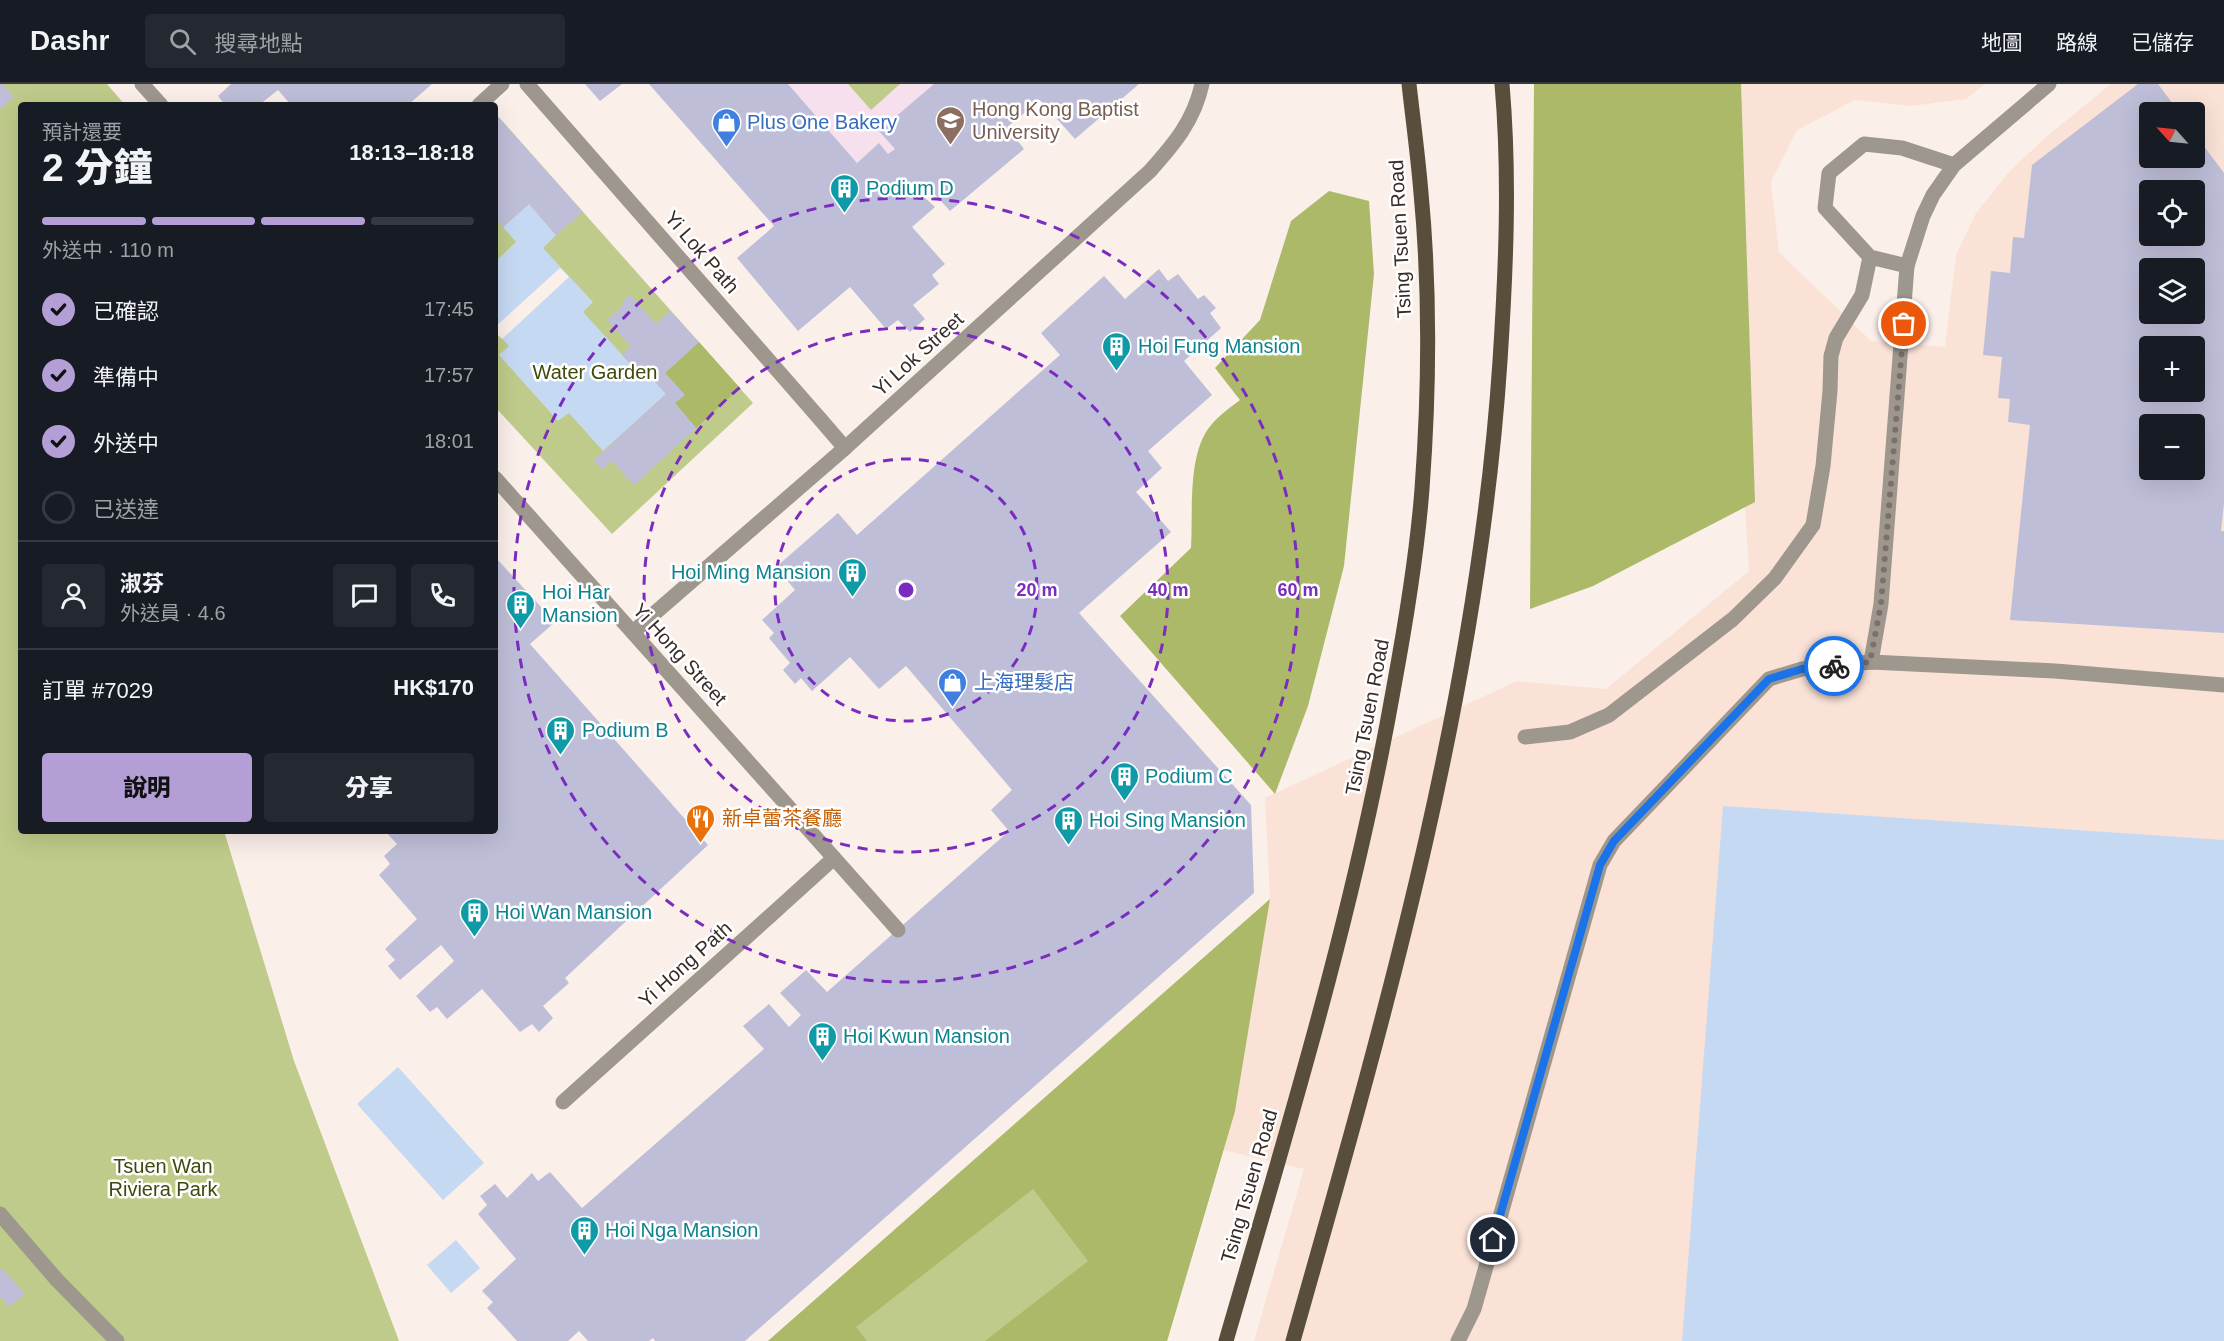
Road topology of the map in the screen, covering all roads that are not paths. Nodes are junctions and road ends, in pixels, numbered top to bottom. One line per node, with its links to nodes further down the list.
1 (142, 84): 8 (street)
2 (502, 84): 9 (street)
3 (527, 84): 13 (street, Yi Lok Path)
4 (1202, 84): 13 (street, Yi Lok Street)
5 (1408, 84): 24 (main road, Tsing Tsuen Road)
6 (1502, 84): 25 (main road)
7 (2049, 84): 10 (street)
8 (158, 102)
9 (482, 102)
10 (1954, 165): 11 (street); 12 (street)
11 (1870, 257): 12 (street); 18 (street)
12 (1907, 266): 16 (street)
13 (845, 448): 15 (street, Yi Lok Street)
14 (498, 481): 15 (street, Yi Hong Street)
15 (633, 632): 19 (street, Yi Hong Street)
16 (1870, 662): 17 (street); 26 (street)
17 (2224, 685)
18 (1525, 737)
19 (834, 858): 20 (street, Yi Hong Street); 21 (street, Yi Hong Path)
20 (898, 930)
21 (563, 1102)
22 (0, 1214): 23 (street)
23 (117, 1341)
24 (1226, 1341)
25 (1293, 1341)
26 (1458, 1341)

